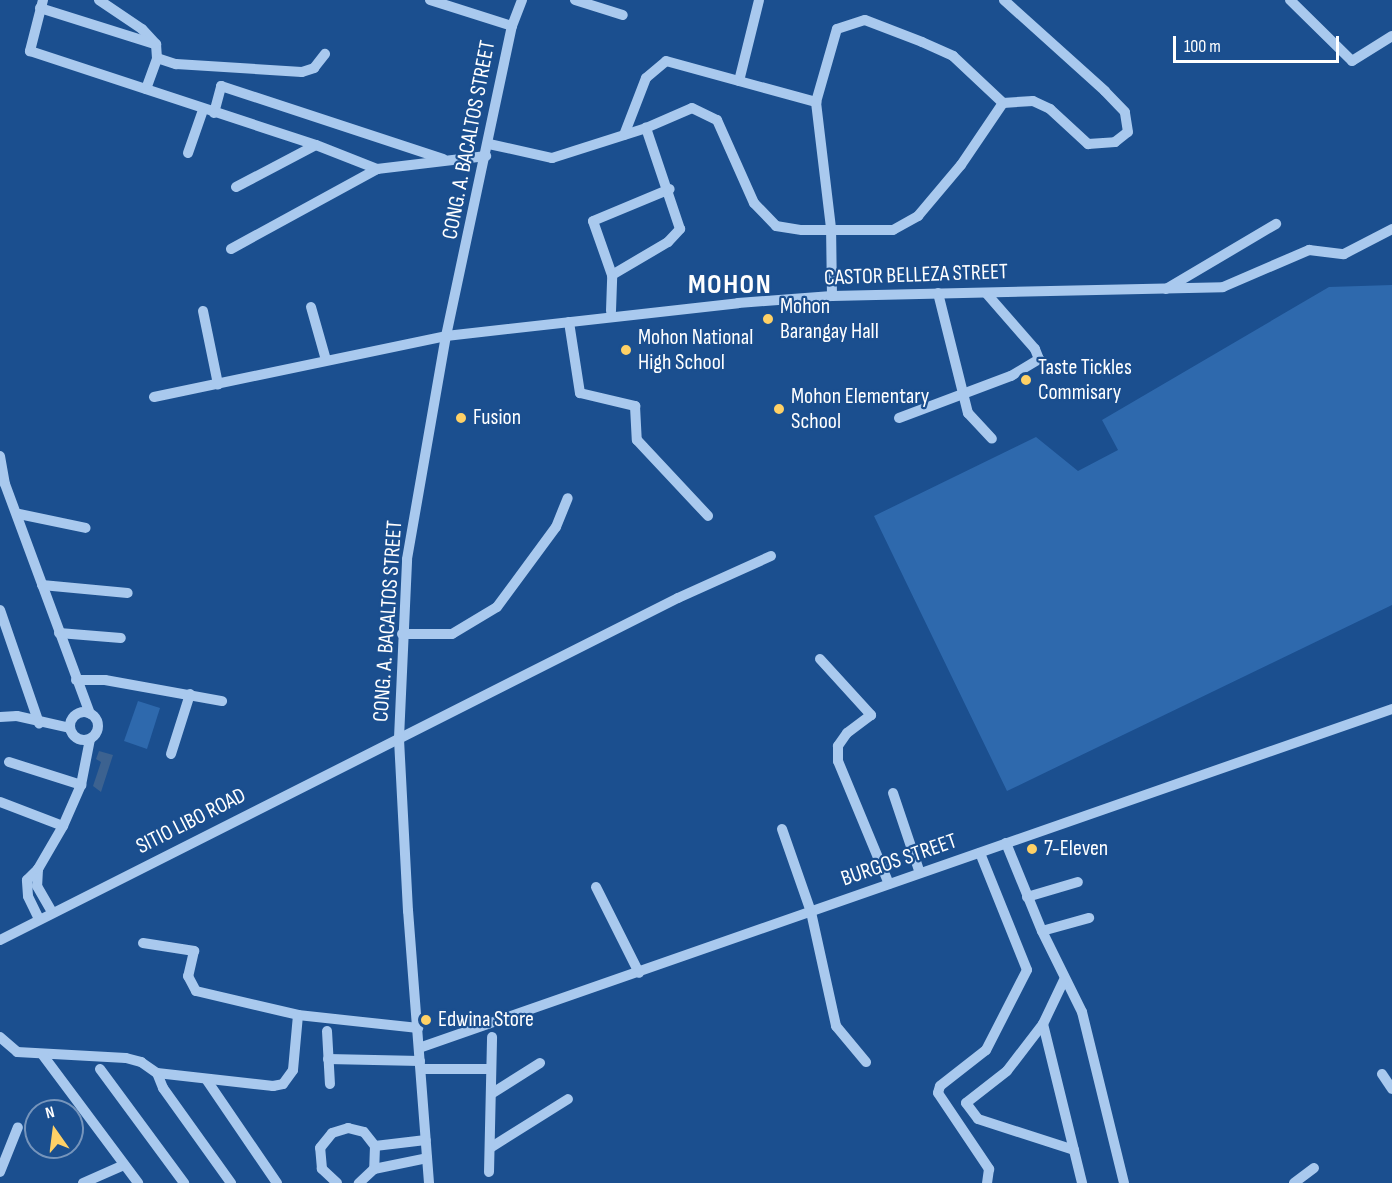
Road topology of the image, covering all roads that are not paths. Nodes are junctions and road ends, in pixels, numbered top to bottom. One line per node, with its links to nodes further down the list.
1 (99, 0): 12 (street)
2 (430, 0): 10 (street)
3 (522, 0): 10 (street, CONG. A. BACALTOS STREET)
4 (575, 0): 9 (street)
5 (759, 0): 16 (street)
6 (1004, 0): 20 (street)
7 (1290, 0): 11 (street)
8 (41, 4): 12 (street); 18 (street)
9 (623, 15)
10 (512, 26): 25 (street, CONG. A. BACALTOS STREET)
11 (1392, 36)
12 (156, 44): 14 (street)
13 (325, 54): 15 (street)
14 (157, 58): 15 (street); 18 (street)
15 (225, 69): 17 (street)
16 (739, 81): 19 (street); 24 (street)
17 (221, 87): 22 (street); 29 (street)
18 (146, 89): 21 (street)
19 (816, 102): 20 (street); 34 (street)
20 (1002, 103): 34 (street)
21 (203, 110): 22 (street); 27 (street)
22 (214, 113): 26 (street)
23 (646, 128): 24 (street); 32 (street); 34 (street)
24 (624, 135): 25 (street)
25 (489, 144): 28 (street, CONG. A. BACALTOS STREET)
26 (316, 145): 30 (street); 31 (street)
27 (188, 153)
28 (486, 156): 29 (street); 46 (street, CONG. A. BACALTOS STREET)
29 (446, 160): 30 (street)
30 (377, 169): 36 (street)
31 (236, 187)
32 (670, 189): 37 (street); 37 (street)
33 (1276, 224): 38 (street)
34 (831, 228): 41 (street)
35 (1392, 229): 38 (street, CASTOR BELLEZA STREET)
36 (231, 249)
37 (612, 274): 44 (street)
38 (1163, 291): 40 (street, CASTOR BELLEZA STREET)
39 (938, 293): 40 (street, CASTOR BELLEZA STREET); 41 (street, CASTOR BELLEZA STREET); 49 (street)
40 (986, 293): 49 (street)
41 (832, 296): 45 (street, CASTOR BELLEZA STREET)
42 (311, 307): 47 (street)
43 (203, 311): 48 (street)
44 (611, 311)
45 (569, 322): 46 (street, CASTOR BELLEZA STREET); 57 (street)
46 (446, 336): 47 (street, CASTOR BELLEZA STREET); 64 (street, CONG. A. BACALTOS STREET)
47 (326, 360): 48 (street, CASTOR BELLEZA STREET)
48 (218, 384): 50 (street, CASTOR BELLEZA STREET)
49 (963, 393): 51 (street); 52 (street)
50 (154, 397)
51 (899, 418)
52 (992, 439)
53 (0, 456): 54 (street)
54 (3, 484): 56 (street)
55 (568, 498): 64 (street)
56 (19, 514): 58 (street); 60 (street)
57 (708, 516)
58 (86, 528)
59 (771, 556): 75 (street, SITIO LIBO ROAD)
60 (42, 585): 61 (street); 63 (street)
61 (128, 593)
62 (0, 610): 73 (street)
63 (59, 633): 65 (street); 67 (street)
64 (402, 634): 75 (street, CONG. A. BACALTOS STREET)
65 (122, 638)
66 (820, 659): 89 (street)
67 (76, 680): 68 (street); 71 (street)
68 (190, 694): 69 (street); 77 (street)
69 (222, 702)
70 (1392, 709): 84 (street, BURGOS STREET)
71 (90, 714): 74 (street); 76 (street)
72 (0, 717): 73 (street)
73 (39, 723): 74 (street)
74 (70, 728): 76 (street)
75 (399, 738): 92 (street, SITIO LIBO ROAD); 103 (street, CONG. A. BACALTOS STREET)
76 (90, 739): 79 (street)
77 (171, 754)
78 (9, 762): 79 (street)
79 (81, 785): 82 (street)
80 (893, 793): 87 (street)
81 (0, 802): 82 (street)
82 (63, 826): 86 (street)
83 (782, 829): 93 (street)
84 (1006, 843): 85 (street, BURGOS STREET); 91 (street)
85 (980, 853): 87 (street, BURGOS STREET); 142 (street)
86 (38, 869): 92 (street); 95 (street)
87 (920, 873): 89 (street, BURGOS STREET)
88 (1078, 882): 91 (street)
89 (889, 884): 93 (street, BURGOS STREET)
90 (596, 887): 99 (street)
91 (1027, 897): 96 (street)
92 (52, 912): 95 (street, SITIO LIBO ROAD)
93 (811, 912): 99 (street, BURGOS STREET); 111 (street)
94 (1089, 918): 96 (street)
95 (37, 920): 97 (street, SITIO LIBO ROAD)
96 (1042, 931): 100 (street)
97 (0, 940)
98 (143, 943): 101 (street)
99 (639, 973): 107 (street, BURGOS STREET)
100 (1064, 980): 102 (street); 144 (street)
101 (298, 1015): 103 (street); 118 (street)
102 (1043, 1024): 127 (street); 127 (street)
103 (418, 1028): 107 (street, CONG. A. BACALTOS STREET)
104 (327, 1031): 110 (street)
105 (492, 1037): 115 (street)
106 (3, 1041): 108 (street); 109 (street)
107 (419, 1048): 113 (street, CONG. A. BACALTOS STREET)
108 (42, 1054): 116 (street); 129 (street)
109 (0, 1055)
110 (328, 1059): 113 (street); 119 (street)
111 (866, 1062)
112 (540, 1063): 121 (street)
113 (420, 1065): 115 (street); 124 (street, CONG. A. BACALTOS STREET)
114 (100, 1070): 136 (street)
115 (491, 1070): 121 (street)
116 (157, 1073): 118 (street); 137 (street)
117 (1382, 1074): 120 (street)
118 (206, 1079): 138 (street)
119 (330, 1084)
120 (1392, 1089)
121 (491, 1094): 126 (street)
122 (568, 1099): 126 (street)
123 (18, 1127): 132 (street)
124 (426, 1140): 125 (street); 128 (street, CONG. A. BACALTOS STREET)
125 (375, 1146): 131 (street); 139 (street)
126 (490, 1148): 133 (street)
127 (1074, 1150): 143 (street)
128 (427, 1158): 131 (street); 141 (street, CONG. A. BACALTOS STREET)
129 (124, 1165): 134 (street); 135 (street)
130 (1314, 1168): 145 (street)
131 (374, 1170): 140 (street)
132 (0, 1172)
133 (489, 1172)
134 (83, 1183)
135 (138, 1183)
136 (184, 1183)
137 (231, 1183)
138 (277, 1183)
139 (337, 1183)
140 (359, 1183)
141 (429, 1183)
142 (987, 1183)
143 (1082, 1183)
144 (1124, 1183)
145 (1294, 1183)

